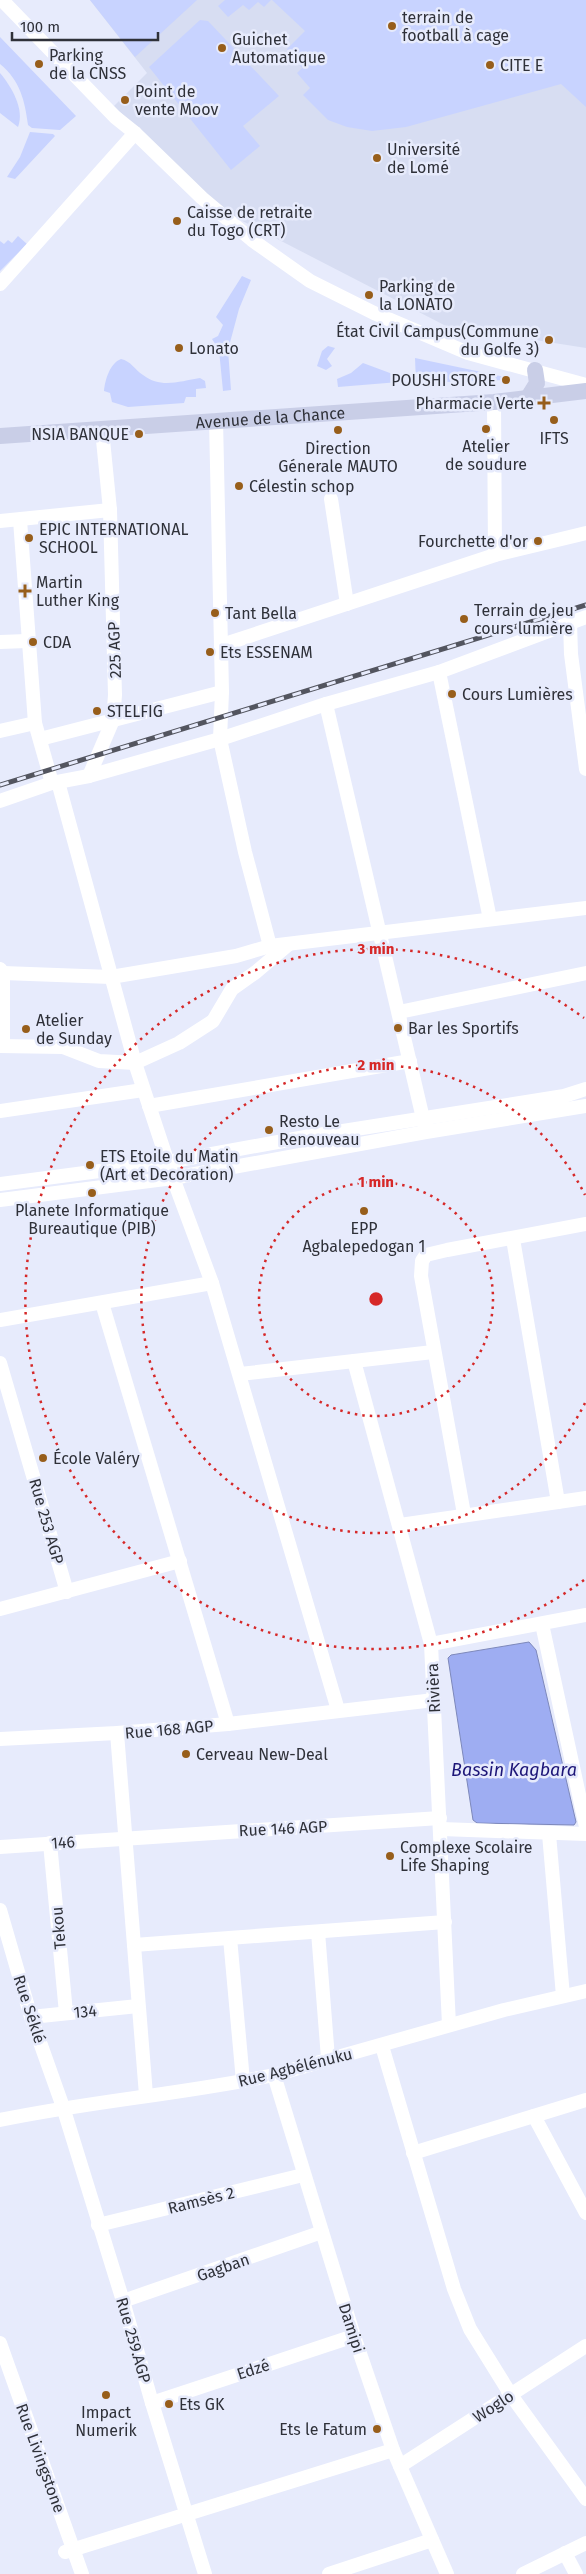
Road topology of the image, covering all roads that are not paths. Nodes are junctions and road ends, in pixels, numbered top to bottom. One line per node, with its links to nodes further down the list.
1 (2, 0): 2 (street)
2 (136, 133): 3 (street); 4 (street)
3 (0, 284)
4 (535, 370): 5 (street); 9 (main road)
5 (555, 375): 6 (street); 7 (street)
6 (586, 378)
7 (586, 385)
8 (586, 391): 9 (main road, Avenue de la Chance)
9 (534, 398): 10 (main road, Avenue de la Chance); 11 (main road, Avenue de la Chance)
10 (586, 399)
11 (494, 402): 12 (main road, Avenue de la Chance); 20 (street)
12 (216, 420): 13 (main road, Avenue de la Chance); 26 (street)
13 (102, 430): 14 (main road, Avenue de la Chance); 16 (street, 225 AGP)
14 (1, 433)
15 (331, 499): 21 (street)
16 (110, 510): 17 (street); 30 (street, 225 AGP)
17 (20, 520): 18 (street); 24 (street)
18 (0, 522)
19 (586, 533): 20 (street)
20 (495, 555): 21 (street)
21 (347, 604): 26 (street)
22 (586, 617): 23 (street)
23 (570, 622): 27 (street); 35 (street)
24 (27, 641): 25 (street); 31 (street)
25 (0, 642)
26 (222, 645): 28 (street)
27 (439, 672): 29 (street); 40 (street)
28 (222, 692): 30 (street); 34 (street)
29 (326, 704): 34 (street); 41 (street)
30 (113, 720): 33 (street); 36 (street, 225 AGP)
31 (35, 723): 32 (street); 33 (street)
32 (0, 731)
33 (40, 739): 37 (street)
34 (220, 739): 36 (street); 43 (street)
35 (586, 769)
36 (89, 776): 37 (street)
37 (55, 782): 38 (street); 46 (street)
38 (0, 801)
39 (586, 908): 40 (street)
40 (490, 919): 41 (street)
41 (381, 932): 42 (street); 47 (street)
42 (289, 944): 43 (street); 50 (street)
43 (270, 946): 46 (street)
44 (2, 971): 46 (street); 48 (street)
45 (586, 973): 47 (street)
46 (111, 977): 50 (street)
47 (399, 1012): 49 (street)
48 (2, 1046): 50 (street)
49 (410, 1061): 53 (street); 56 (street)
50 (134, 1063): 52 (street)
51 (586, 1089): 56 (street)
52 (143, 1090): 53 (street); 55 (street)
53 (150, 1106): 57 (street)
54 (586, 1106): 56 (street)
55 (0, 1111)
56 (425, 1125): 57 (street); 58 (street)
57 (168, 1162): 58 (street); 59 (street)
58 (173, 1178): 60 (street); 63 (street)
59 (0, 1184)
60 (0, 1200)
61 (586, 1224): 62 (street)
62 (513, 1239): 66 (street); 71 (street)
63 (212, 1283): 64 (street); 69 (street)
64 (102, 1303): 65 (street); 74 (street)
65 (0, 1320)
66 (433, 1352): 67 (street); 72 (street)
67 (354, 1361): 69 (street); 73 (street, Rivièra)
68 (0, 1363): 75 (street, Rue 253 AGP)
69 (240, 1374): 81 (street)
70 (586, 1498): 71 (street)
71 (558, 1502): 72 (street)
72 (464, 1514): 73 (street)
73 (400, 1524): 79 (street, Rivièra)
74 (180, 1562): 75 (street); 82 (street)
75 (67, 1592): 76 (street)
76 (0, 1609)
77 (586, 1615): 78 (street)
78 (542, 1624): 79 (street); 86 (street)
79 (431, 1644): 80 (street, Rivièra)
80 (434, 1700): 81 (street, Rue 168 AGP); 85 (street, Rivièra)
81 (338, 1710): 82 (street, Rue 168 AGP)
82 (228, 1724): 83 (street, Rue 168 AGP)
83 (117, 1733): 84 (street, Rue 168 AGP); 89 (street)
84 (0, 1739)
85 (440, 1824): 87 (street, Rue 146 AGP); 89 (street, Rue 146 AGP); 93 (street, Rivièra)
86 (586, 1827)
87 (549, 1834): 88 (street, Rue 146 AGP); 98 (street)
88 (586, 1834)
89 (125, 1837): 90 (street, 146); 96 (street)
90 (50, 1843): 91 (street, 146); 100 (street, Tekou)
91 (0, 1847)
92 (0, 1910): 101 (street, Rue Séklé)
93 (445, 1922): 94 (street); 102 (street, Rivièra)
94 (318, 1932): 95 (street); 104 (street)
95 (230, 1938): 96 (street); 106 (street)
96 (134, 1945): 99 (street)
97 (586, 1991): 98 (street, Rue Agbélénuku)
98 (563, 1996): 102 (street, Rue Agbélénuku)
99 (138, 2006): 100 (street, 134); 107 (street)
100 (66, 2013): 101 (street, 134)
101 (31, 2017): 109 (street, Rue Séklé)
102 (449, 2025): 103 (street, Rue Agbélénuku)
103 (382, 2046): 104 (street, Rue Agbélénuku); 112 (street)
104 (328, 2058): 105 (street, Rue Agbélénuku)
105 (274, 2075): 106 (street, Rue Agbélénuku); 113 (street, Damipi)
106 (244, 2081): 107 (street, Rue Agbélénuku)
107 (146, 2095): 109 (street, Rue Agbélénuku)
108 (586, 2100): 110 (street)
109 (63, 2107): 111 (street, Rue Agbélénuku); 115 (street, Rue 259.AGP)
110 (534, 2116): 112 (street); 114 (street)
111 (0, 2120)
112 (414, 2153): 122 (street)
113 (304, 2175): 115 (street, Ramsès 2); 116 (street, Damipi)
114 (586, 2213)
115 (98, 2225): 117 (street, Rue 259.AGP)
116 (322, 2232): 117 (street, Gagban); 118 (street, Damipi)
117 (123, 2301): 123 (street, Rue 259.AGP)
118 (354, 2336): 123 (street, Edzé); 124 (street, Damipi)
119 (0, 2343): 130 (street, Rue Livingstone)
120 (586, 2346): 122 (street, Woglo)
121 (0, 2365): 130 (street, Rue Livingstone)
122 (511, 2395): 125 (street, Woglo); 126 (street)
123 (152, 2402): 127 (street, Rue 259.AGP)
124 (393, 2450): 125 (street, Damipi); 127 (street)
125 (400, 2466): 128 (street, Damipi)
126 (583, 2490)
127 (187, 2514): 130 (street); 134 (street, Rue 259.AGP)
128 (432, 2540): 135 (street); 136 (street, Damipi)
129 (586, 2543): 131 (street)
130 (69, 2550): 132 (street, Rue Livingstone); 133 (street, Rue Livingstone)
131 (565, 2553): 137 (street); 138 (street)
132 (72, 2574)
133 (82, 2574)
134 (205, 2574)
135 (329, 2574)
136 (447, 2574)
137 (523, 2574)
138 (576, 2574)

